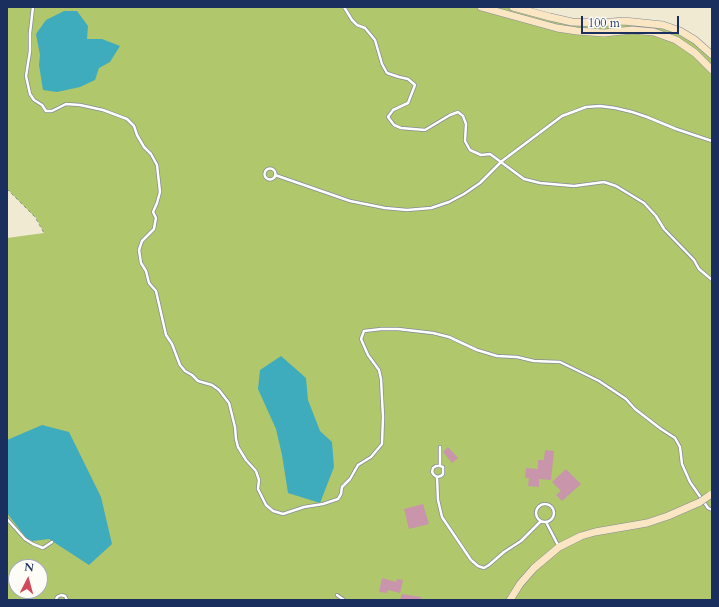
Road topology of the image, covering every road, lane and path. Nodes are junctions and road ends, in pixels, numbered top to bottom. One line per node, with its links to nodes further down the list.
1 (33, 7): 17 (lane)
2 (344, 7): 8 (lane)
3 (481, 7): 6 (main road)
4 (513, 7): 5 (main road)
5 (712, 55)
6 (712, 70)
7 (712, 141): 8 (lane)
8 (502, 162): 9 (lane); 12 (lane)
9 (275, 175): 9 (lane)
10 (7, 189): 11 (path)
11 (44, 233)
12 (712, 280)
13 (440, 447): 14 (lane)
14 (440, 466): 15 (lane); 15 (lane)
15 (437, 477): 19 (lane)
16 (711, 494): 22 (main road, bridge)
17 (712, 510)
18 (7, 519): 21 (lane)
19 (541, 521): 20 (lane); 20 (lane)
20 (546, 522): 22 (lane)
21 (52, 542)
22 (559, 547): 27 (main road)
23 (337, 595): 26 (lane)
24 (56, 600): 25 (lane)
25 (67, 600)
26 (344, 600)
27 (510, 600)

